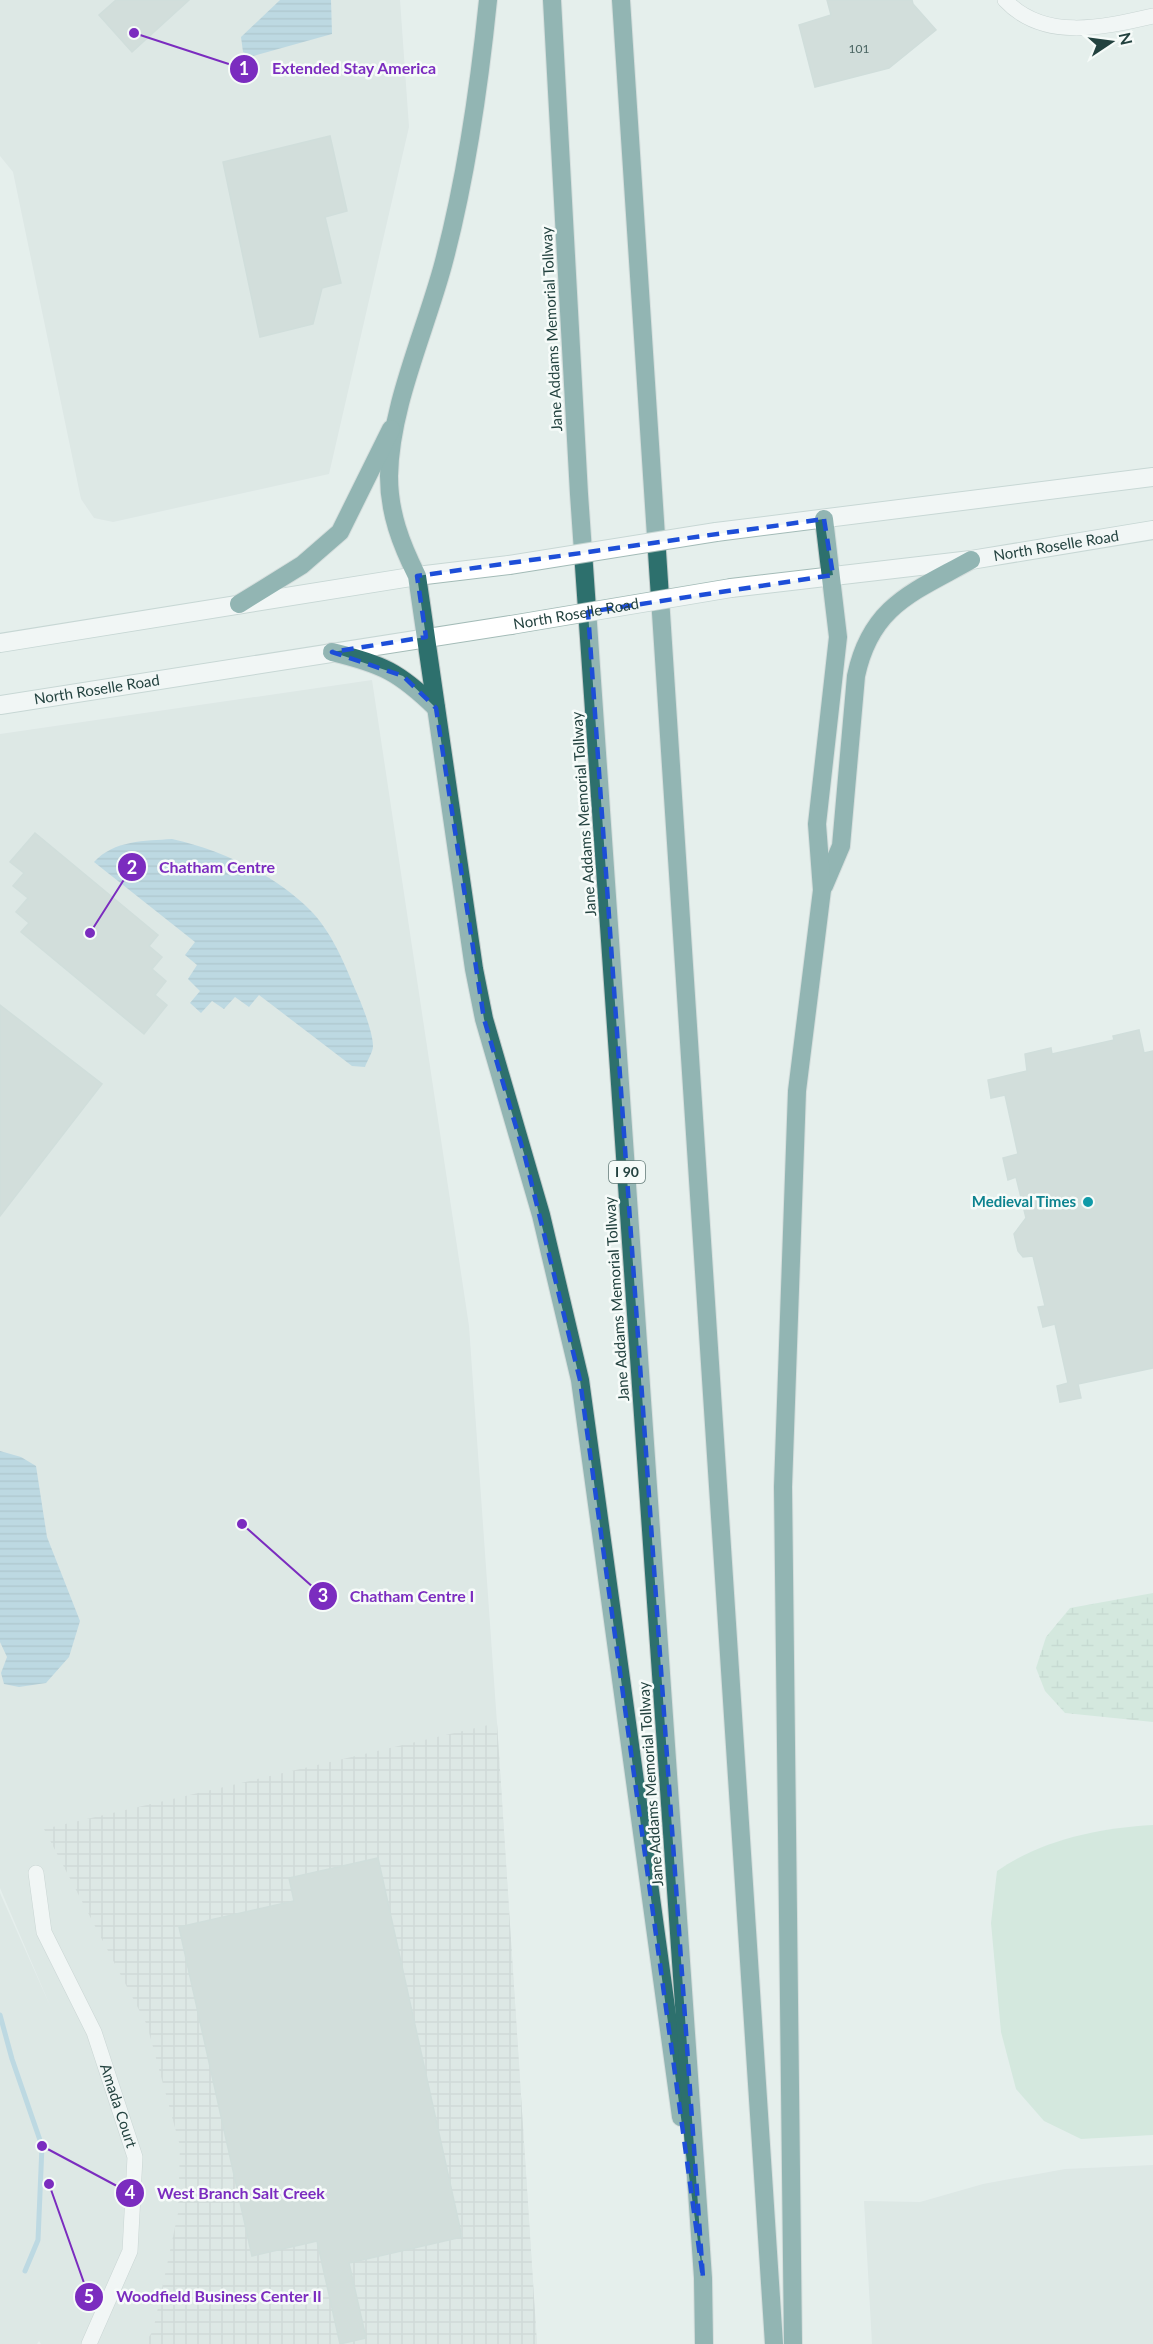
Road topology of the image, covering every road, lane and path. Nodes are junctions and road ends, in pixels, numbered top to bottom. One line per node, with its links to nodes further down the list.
1 (488, 0): 6 (highway)
2 (552, 0): 21 (highway, Jane Addams Memorial Tollway / I 90)
3 (621, 0): 24 (highway)
4 (1005, 0): 5 (street)
5 (1153, 16)
6 (399, 414): 12 (highway); 13 (highway)
7 (1153, 477): 8 (main road)
8 (825, 519): 11 (highway); 12 (main road, bridge)
9 (1153, 531): 10 (main road, North Roselle Road)
10 (971, 560): 11 (main road, North Roselle Road); 19 (highway)
11 (833, 575): 14 (main road, North Roselle Road, bridge); 19 (highway)
12 (417, 576): 13 (main road); 14 (highway)
13 (239, 604): 15 (main road)
14 (426, 637): 16 (main road, North Roselle Road); 18 (highway)
15 (0, 643)
16 (332, 652): 17 (main road, North Roselle Road); 18 (highway)
17 (0, 705)
18 (436, 708): 21 (highway)
19 (822, 890): 25 (highway)
20 (36, 1873): 22 (street, Amada Court)
21 (703, 2278): 23 (highway, Jane Addams Memorial Tollway / I 90)
22 (89, 2344)
23 (705, 2344)
24 (774, 2344)
25 (793, 2344)

